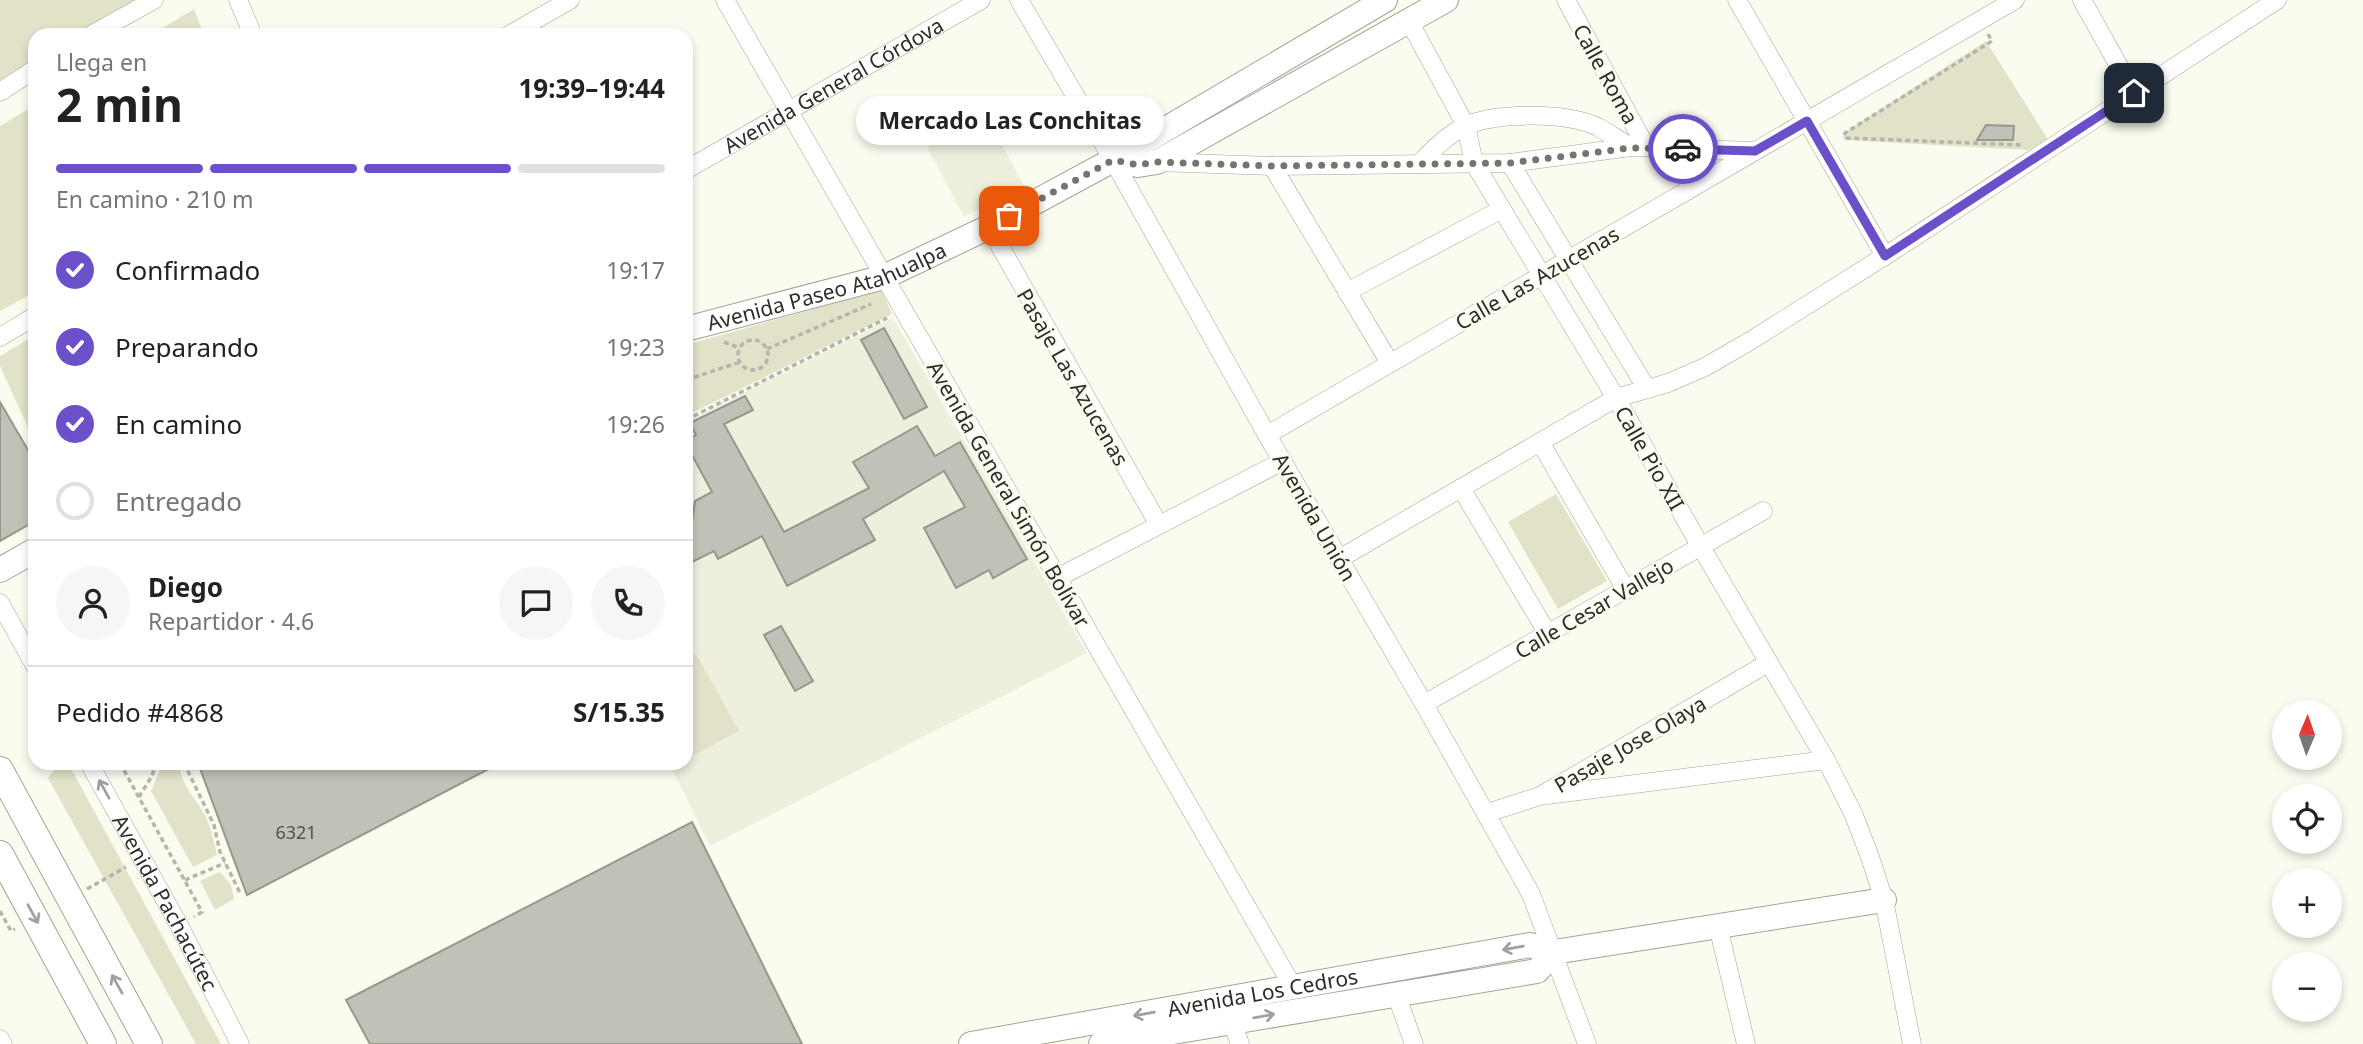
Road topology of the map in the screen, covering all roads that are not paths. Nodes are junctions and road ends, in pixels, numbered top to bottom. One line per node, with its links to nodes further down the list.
1 (154, 0): 15 (street)
2 (239, 0): 16 (street)
3 (570, 0): 17 (street)
4 (725, 0): 21 (street, Avenida General Simón Bolívar)
5 (981, 0): 21 (street, Avenida General Córdova)
6 (1019, 0): 26 (street, Avenida Unión)
7 (1385, 0): 26 (street, Avenida Paseo Atahualpa)
8 (1446, 0): 14 (street)
9 (1566, 0): 24 (street, Calle Roma)
10 (1739, 0): 22 (street)
11 (2015, 0): 22 (street, Calle Las Azucenas)
12 (2082, 0): 20 (street)
13 (2277, 0): 20 (street)
14 (1409, 21): 23 (street, Calle Pio XII); 27 (street)
15 (104, 28)
16 (250, 28)
17 (521, 28)
18 (28, 74): 19 (street)
19 (0, 92)
20 (2134, 93): 35 (street)
21 (789, 110): 31 (street, Avenida General Córdova); 38 (street, Avenida General Simón Bolívar)
22 (1807, 121): 25 (street, Calle Las Azucenas); 35 (street)
23 (1466, 126): 24 (street); 28 (street, Calle Pio XII); 30 (street)
24 (1638, 147): 25 (street); 29 (street)
25 (1755, 151): 36 (street, Calle Las Azucenas)
26 (1113, 160): 27 (street); 34 (street, Avenida Paseo Atahualpa); 46 (street, Avenida Unión)
27 (1157, 162): 32 (street)
28 (1474, 163): 29 (street); 30 (street); 33 (street, Calle Pio XII)
29 (1510, 163): 36 (street, Calle Pio XII)
30 (1419, 164): 32 (street)
31 (693, 166)
32 (1272, 166): 39 (street)
33 (1502, 209): 37 (street, Calle Pio XII); 39 (street)
34 (989, 227): 38 (street, Avenida Paseo Atahualpa); 51 (street, Pasaje Las Azucenas)
35 (1885, 256): 44 (street)
36 (1569, 259): 37 (street, Calle Las Azucenas); 44 (street, Calle Pio XII)
37 (1542, 275): 43 (street, Calle Las Azucenas); 45 (street, Calle Pio XII)
38 (884, 277): 41 (street, Avenida Paseo Atahualpa); 56 (street, Avenida General Simón Bolívar)
39 (1347, 292): 43 (street)
40 (28, 320): 42 (street)
41 (693, 328)
42 (0, 337)
43 (1390, 363): 46 (street, Calle Las Azucenas)
44 (1647, 389): 45 (street)
45 (1616, 398): 47 (street); 52 (street, Calle Pio XII)
46 (1267, 435): 48 (street, Avenida Unión)
47 (1539, 442): 49 (street); 57 (street)
48 (1283, 461): 51 (street); 54 (street, Avenida Unión)
49 (1461, 488): 54 (street); 59 (street)
50 (1763, 511): 52 (street, Calle Cesar Vallejo)
51 (1159, 525): 56 (street)
52 (1700, 547): 57 (street, Calle Cesar Vallejo); 61 (street, Calle Pio XII)
53 (28, 554): 55 (street)
54 (1339, 559): 62 (street, Avenida Unión)
55 (0, 570)
56 (1057, 578): 72 (street, Avenida General Simón Bolívar)
57 (1626, 590): 59 (street, Calle Cesar Vallejo)
58 (0, 603): 60 (street)
59 (1548, 634): 62 (street, Calle Cesar Vallejo)
60 (28, 653)
61 (1768, 663): 63 (street, Calle Pio XII); 66 (street, Pasaje Jose Olaya)
62 (1424, 704): 67 (street, Avenida Unión)
63 (1826, 760): 66 (street); 69 (street, Calle Pio XII)
64 (0, 770): 78 (main road, one-way to 64)
65 (93, 770): 79 (street, Avenida Pachacútec, one-way to 65)
66 (1540, 796): 67 (street, Pasaje Jose Olaya)
67 (1487, 813): 71 (street, Avenida Unión)
68 (0, 854): 77 (main road, one-way to 77)
69 (1884, 900): 70 (street, Avenida Los Cedros); 85 (street, Calle Pio XII)
70 (1718, 926): 71 (street, Avenida Los Cedros); 84 (street)
71 (1554, 952): 72 (street, Avenida Los Cedros, one-way to 72); 73 (street, Avenida Los Cedros); 83 (street, Avenida Unión)
72 (1293, 987): 80 (street, Avenida Los Cedros, one-way to 80)
73 (1396, 994): 74 (street, Avenida Los Cedros, one-way to 73); 82 (street)
74 (1236, 1033): 81 (street, Avenida Los Cedros)
75 (0, 1039): 76 (street)
76 (3, 1044)
77 (103, 1044)
78 (149, 1044)
79 (240, 1044)
80 (971, 1044)
81 (1101, 1044)
82 (1414, 1044)
83 (1587, 1044)
84 (1746, 1044)
85 (1913, 1044)

